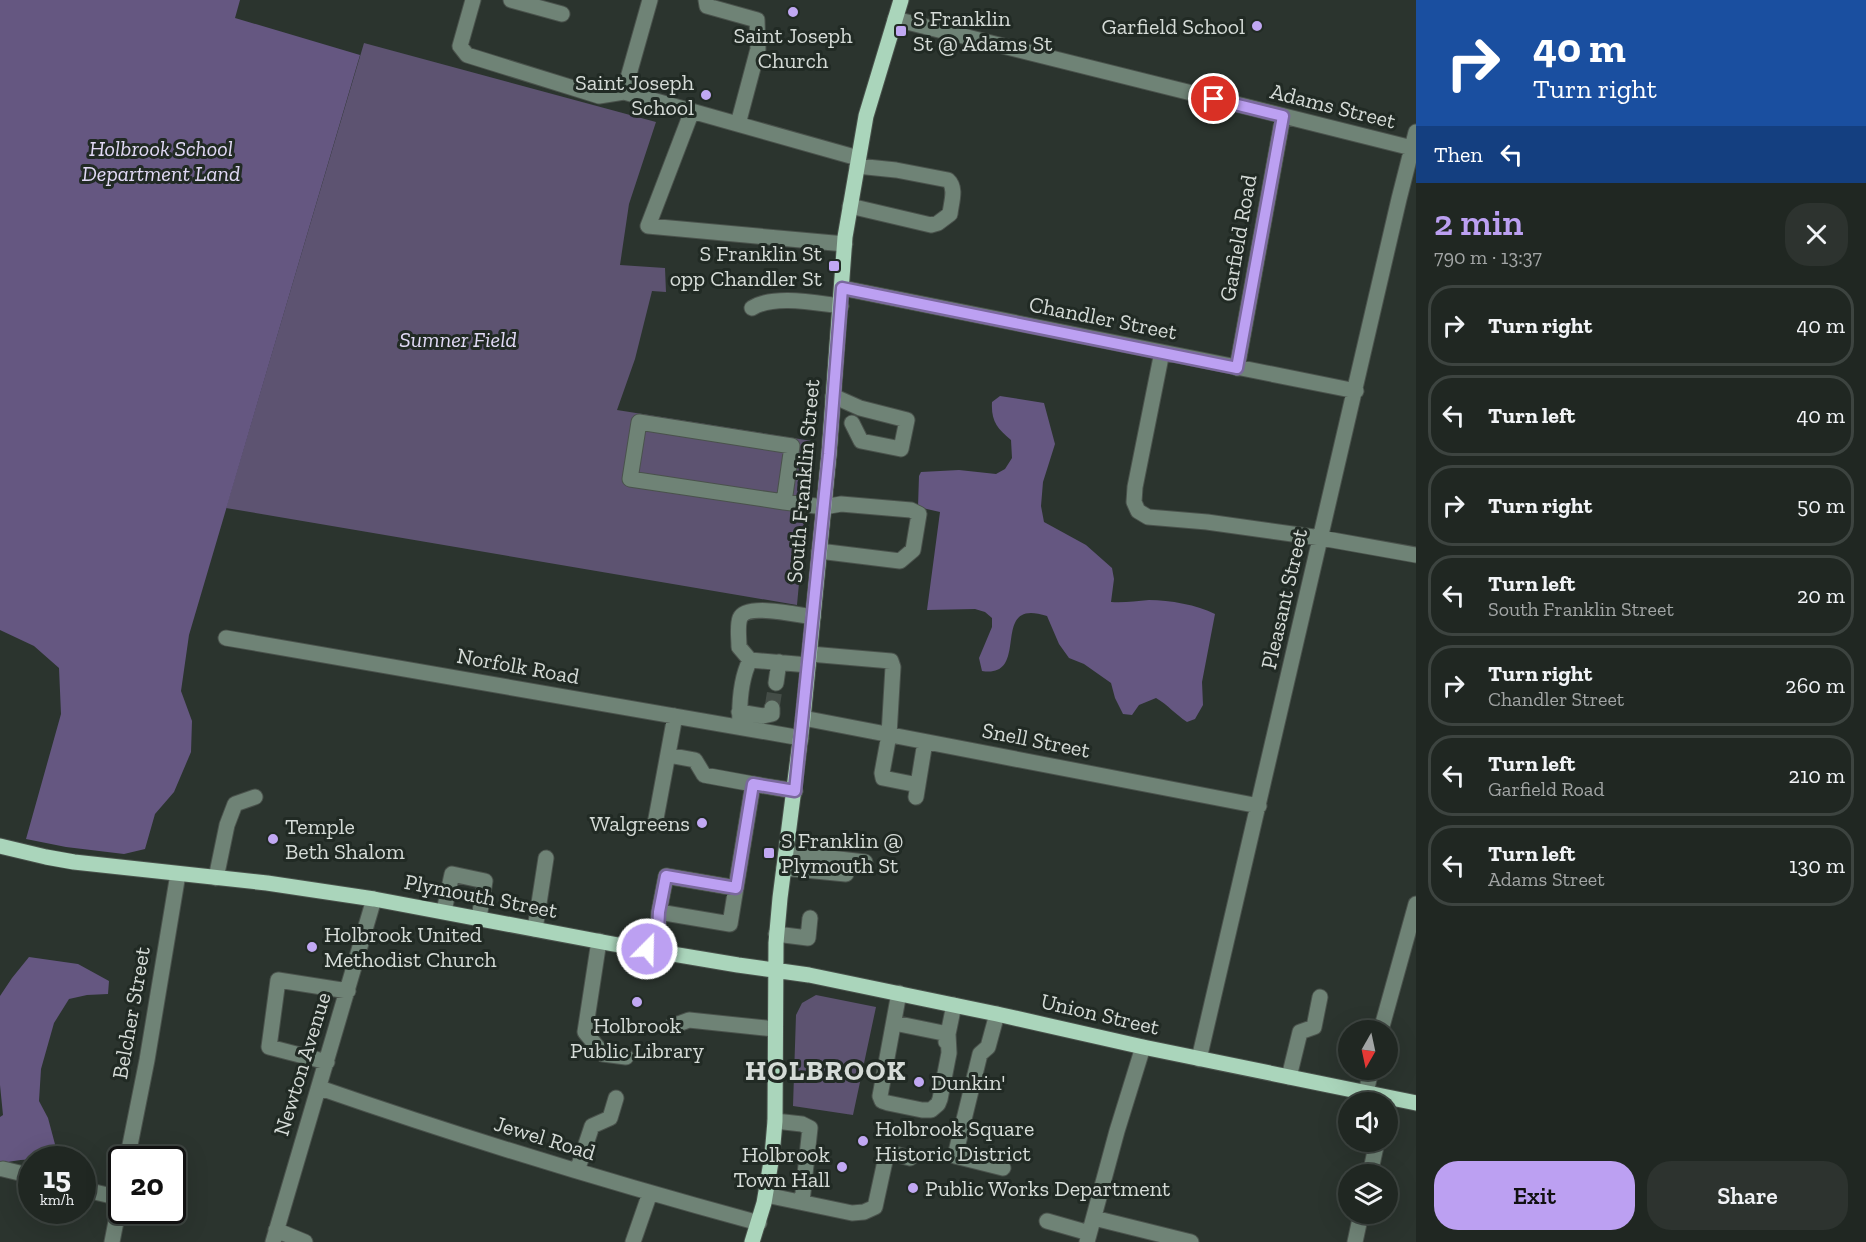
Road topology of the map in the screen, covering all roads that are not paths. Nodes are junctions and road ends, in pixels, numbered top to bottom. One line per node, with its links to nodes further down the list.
1 (473, 0): 8 (street)
2 (511, 0): 6 (street)
3 (651, 0): 8 (street)
4 (706, 0): 11 (street)
5 (901, 0): 7 (main road, South Franklin Street)
6 (562, 14)
7 (895, 19): 10 (street, Adams Street); 14 (main road, South Franklin Street)
8 (624, 92): 9 (street)
9 (692, 111): 11 (street); 16 (street)
10 (1283, 116): 13 (street, Adams Street); 21 (street, Garfield Road)
11 (738, 124): 14 (street)
12 (1416, 132): 13 (street, Pleasant Street)
13 (1412, 148): 22 (street, Pleasant Street)
14 (857, 162): 15 (main road, South Franklin Street); 15 (street)
15 (850, 206): 16 (main road, South Franklin Street)
16 (845, 244): 17 (main road, South Franklin Street)
17 (842, 288): 18 (main road, South Franklin Street); 20 (street, Chandler Street)
18 (841, 306): 19 (street); 23 (main road, South Franklin Street)
19 (752, 308)
20 (1161, 352): 21 (street, Chandler Street); 29 (street)
21 (1237, 368): 22 (street, Chandler Street)
22 (1356, 391): 29 (street, Pleasant Street)
23 (833, 396): 24 (street); 25 (main road, South Franklin Street)
24 (860, 408): 26 (street); 26 (street)
25 (831, 420): 26 (street); 28 (main road, South Franklin Street)
26 (852, 423)
27 (784, 502): 27 (street); 28 (street)
28 (824, 507): 30 (main road, South Franklin Street); 30 (street)
29 (1321, 538): 31 (street); 49 (street, Pleasant Street)
30 (819, 551): 32 (main road, South Franklin Street)
31 (1416, 555)
32 (813, 617): 34 (main road, South Franklin Street); 35 (street)
33 (226, 638): 39 (street, Norfolk Road)
34 (809, 659): 36 (street); 40 (main road, South Franklin Street); 42 (street)
35 (750, 660): 36 (street); 41 (street)
36 (779, 662): 37 (street)
37 (776, 683)
38 (772, 708): 41 (street)
39 (675, 716): 41 (street, Norfolk Road); 45 (street)
40 (803, 718): 42 (street, Snell Street); 43 (main road, South Franklin Street)
41 (740, 720): 43 (street, Norfolk Road)
42 (889, 735): 44 (street, Snell Street); 44 (street)
43 (801, 738): 47 (main road, South Franklin Street)
44 (925, 742): 49 (street, Snell Street)
45 (668, 755): 46 (street); 50 (street)
46 (753, 784): 47 (street); 58 (street)
47 (795, 791): 53 (main road, South Franklin Street)
48 (255, 797): 57 (street)
49 (1259, 806): 82 (street, Pleasant Street)
50 (655, 824)
51 (0, 846): 55 (main road, Plymouth Street)
52 (546, 858): 65 (street)
53 (785, 861): 54 (street); 56 (street); 66 (main road, South Franklin Street)
54 (865, 861)
55 (178, 874): 57 (main road, Plymouth Street); 91 (street, Belcher Street)
56 (846, 874)
57 (216, 878): 59 (main road, Plymouth Street)
58 (736, 888): 62 (street); 62 (street)
59 (374, 899): 61 (main road, Plymouth Street); 70 (street, Newton Avenue)
60 (1416, 904): 75 (street)
61 (444, 912): 63 (main road, Plymouth Street); 63 (street)
62 (659, 916): 68 (street)
63 (479, 918): 65 (main road, Plymouth Street)
64 (810, 918): 66 (street)
65 (535, 929): 67 (main road, Plymouth Street)
66 (776, 934): 69 (main road, South Franklin Street)
67 (598, 941): 68 (main road, Plymouth Street); 81 (street)
68 (648, 946): 69 (main road, Plymouth Street)
69 (775, 970): 71 (main road, Union Street); 78 (main road, South Franklin Street)
70 (348, 991): 83 (street, Newton Avenue); 83 (street)
71 (899, 993): 73 (main road, Union Street); 76 (street)
72 (1320, 998): 84 (street)
73 (954, 1005): 74 (main road, Union Street); 79 (street)
74 (997, 1014): 80 (main road, Union Street); 94 (street)
75 (1384, 1020)
76 (894, 1023): 79 (street); 79 (street)
77 (670, 1027): 78 (street)
78 (775, 1029): 90 (main road, South Franklin Street)
79 (948, 1034)
80 (1143, 1047): 82 (main road, Union Street); 104 (street)
81 (626, 1057)
82 (1199, 1059): 84 (main road, Union Street)
83 (327, 1062): 85 (street, Newton Avenue)
84 (1289, 1077): 86 (main road, Union Street)
85 (320, 1088): 95 (street, Jewel Road); 105 (street, Newton Avenue)
86 (1361, 1092)
87 (616, 1098): 95 (street)
88 (1398, 1101): 89 (main road, Union Street)
89 (1416, 1103)
90 (775, 1121): 98 (main road, South Franklin Street); 99 (street)
91 (131, 1146)
92 (910, 1158): 99 (street)
93 (3, 1168): 96 (street)
94 (1003, 1168)
95 (577, 1171): 97 (street, Jewel Road)
96 (18, 1172)
97 (650, 1193): 101 (street, Jewel Road); 106 (street)
98 (766, 1195): 99 (street); 101 (main road, South Franklin Street)
99 (802, 1202)
100 (1047, 1221): 104 (street)
101 (759, 1223): 109 (main road, South Franklin Street)
102 (115, 1224): 107 (street)
103 (1359, 1224): 111 (street)
104 (1090, 1231): 110 (street)
105 (274, 1236): 108 (street)
106 (638, 1241)
107 (112, 1242)
108 (305, 1242)
109 (752, 1242)
110 (1191, 1242)
111 (1355, 1242)

